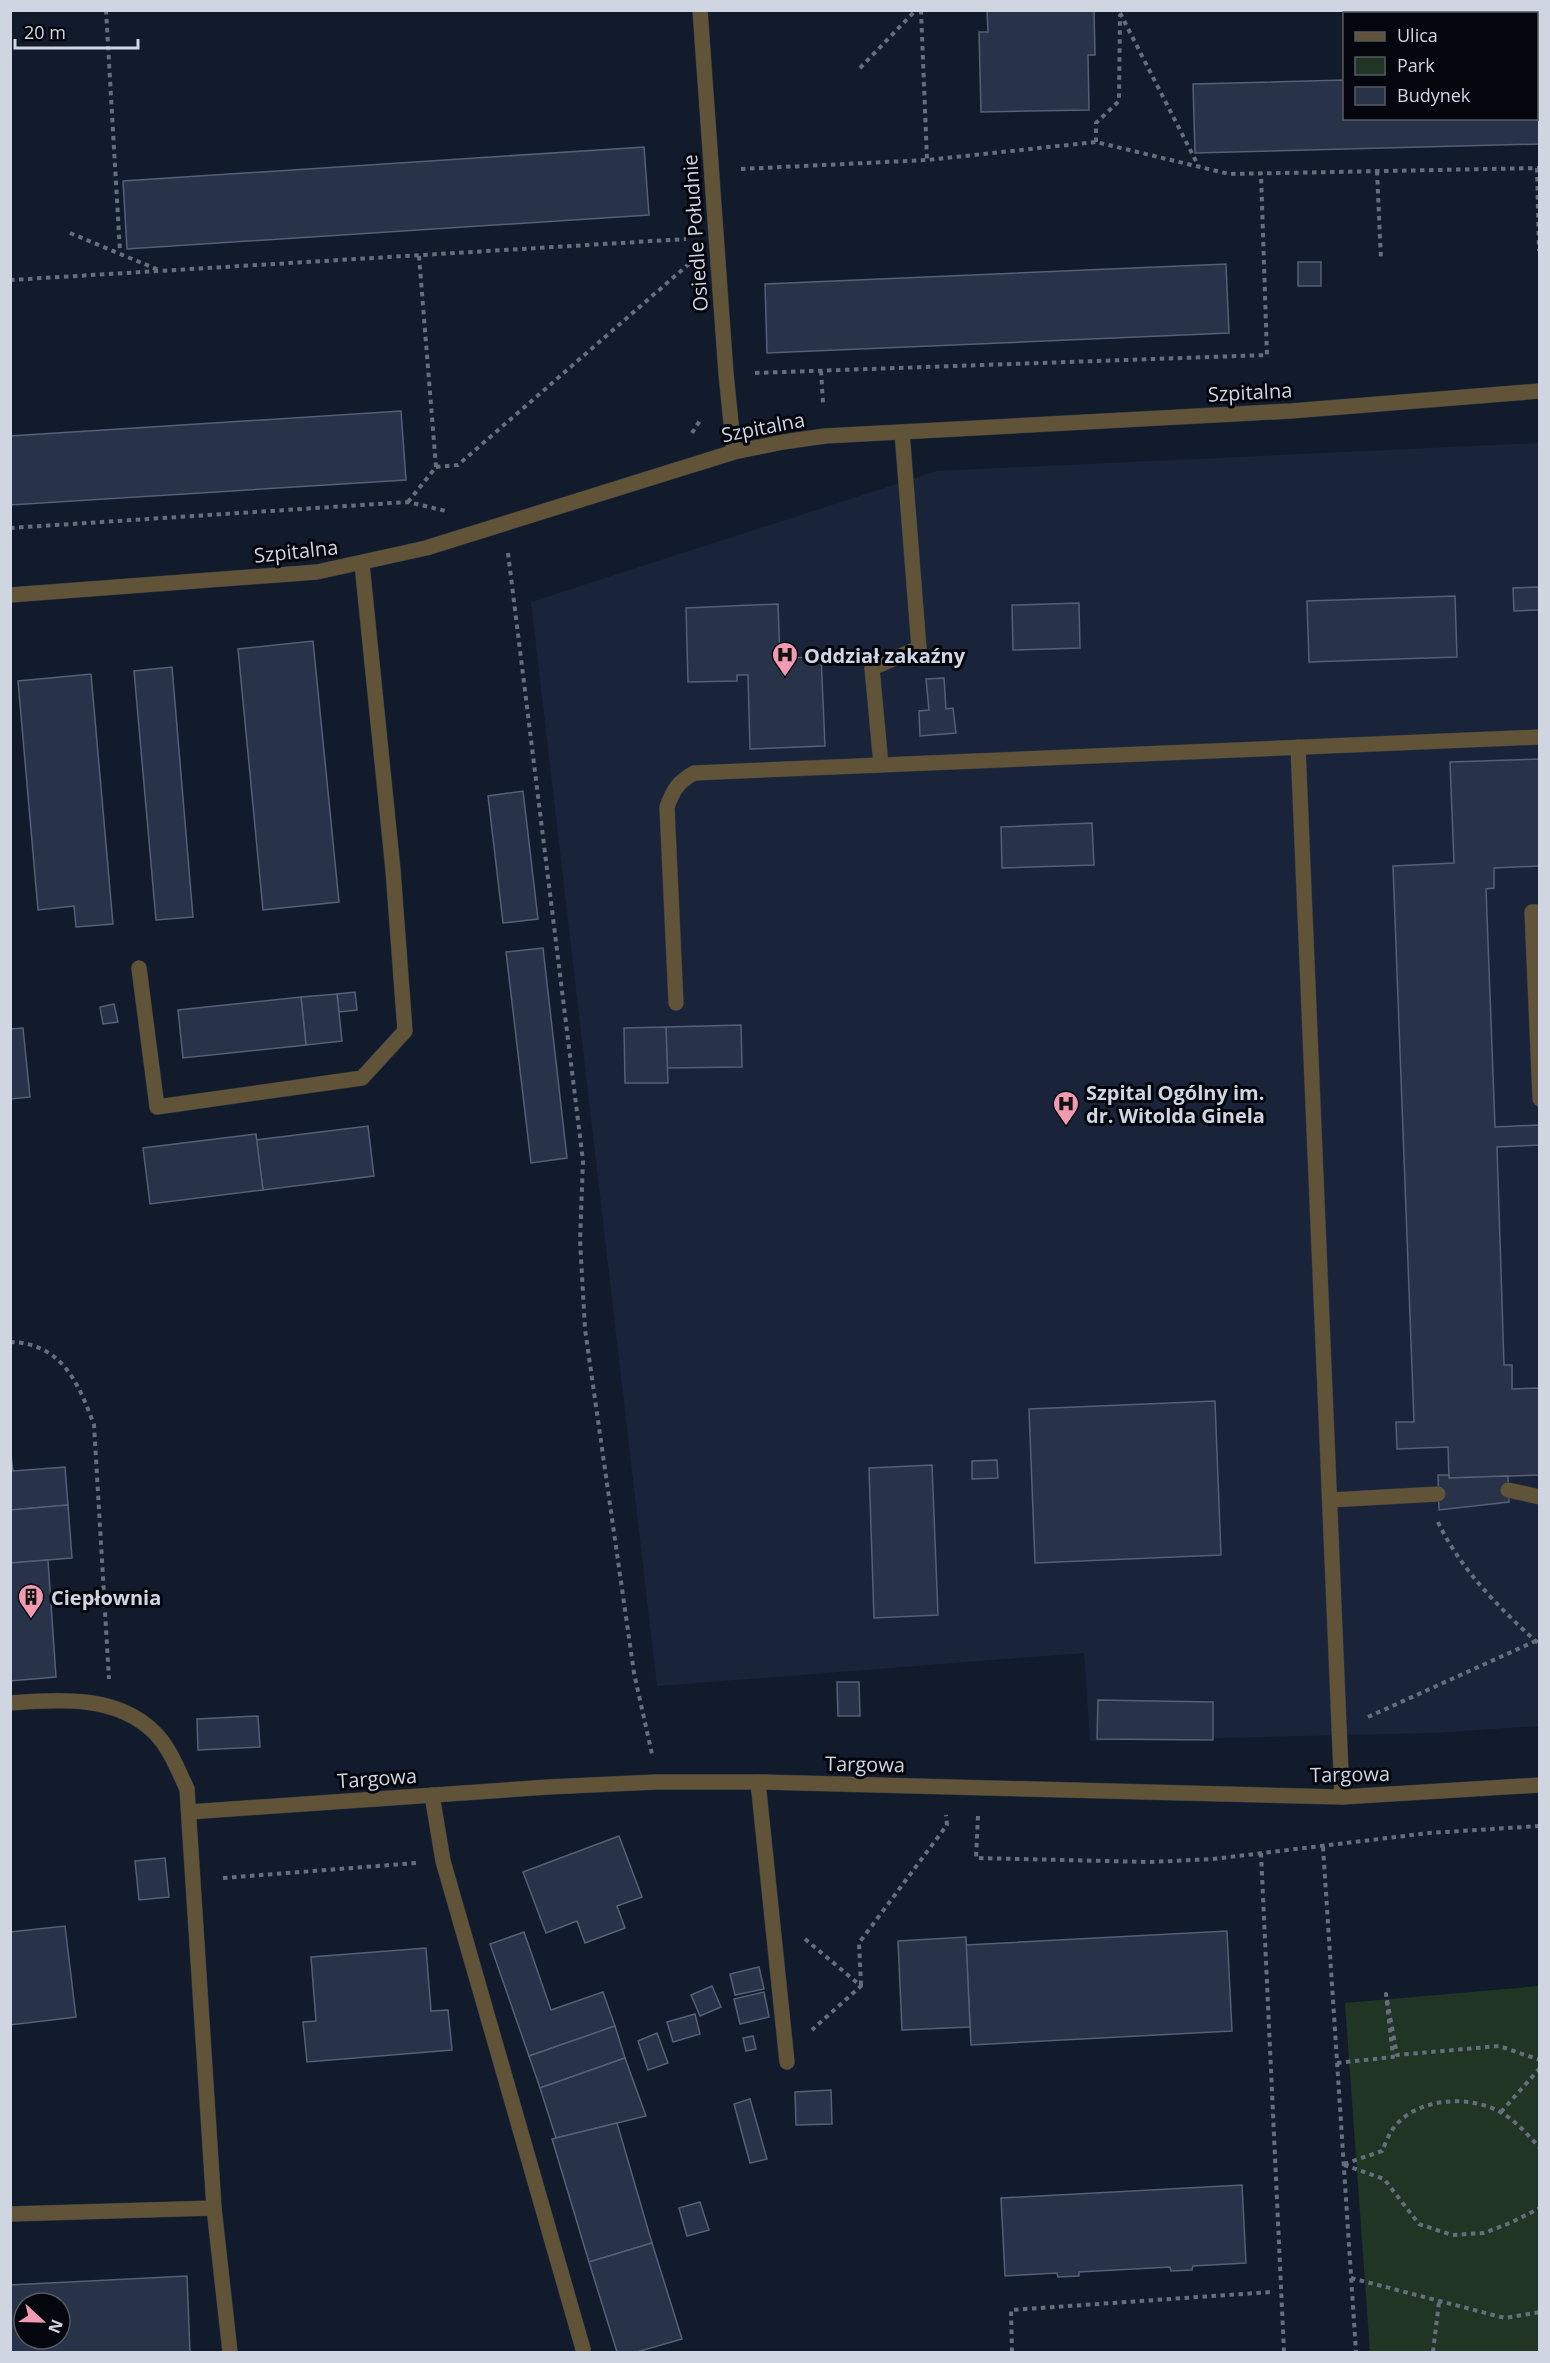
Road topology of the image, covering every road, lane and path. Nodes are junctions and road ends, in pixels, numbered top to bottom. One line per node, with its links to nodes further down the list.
1 (106, 10): 17 (path)
2 (700, 10): 11 (street, Osiedle Południe)
3 (916, 10): 6 (path)
4 (921, 10): 8 (path)
5 (1120, 12): 7 (path); 9 (path)
6 (860, 68)
7 (1096, 142): 8 (path); 9 (path)
8 (927, 160): 11 (path)
9 (1198, 167): 13 (path)
10 (1538, 168): 12 (path); 16 (path)
11 (712, 170): 24 (street, Osiedle Południe)
12 (1377, 171): 13 (path); 20 (path)
13 (1261, 173): 23 (path)
14 (70, 233): 17 (path)
15 (688, 239): 18 (path)
16 (1539, 251)
17 (120, 252): 21 (path)
18 (420, 256): 21 (path); 31 (path)
19 (692, 260): 31 (path)
20 (1381, 260)
21 (162, 272): 22 (path)
22 (10, 280)
23 (821, 370): 24 (path); 26 (path)
24 (726, 374): 30 (street, Osiedle Południe)
25 (1539, 391): 28 (street, Szpitalna)
26 (823, 403)
27 (704, 414): 29 (path)
28 (902, 432): 30 (street, Szpitalna); 40 (street)
29 (687, 437)
30 (735, 452): 34 (street, Szpitalna)
31 (436, 467): 32 (path)
32 (408, 502): 33 (path); 35 (path)
33 (458, 513)
34 (505, 524): 36 (street, Szpitalna); 55 (path)
35 (10, 528)
36 (362, 564): 37 (street, Szpitalna); 42 (street)
37 (10, 595)
38 (1539, 737): 39 (street)
39 (1298, 747): 40 (street); 49 (street)
40 (881, 765): 43 (street)
41 (1539, 912): 44 (street)
42 (139, 968)
43 (676, 1003)
44 (1539, 1099)
45 (10, 1342): 53 (path)
46 (1508, 1490): 48 (street)
47 (1432, 1494): 49 (street); 50 (path)
48 (1539, 1497)
49 (1330, 1500): 54 (street)
50 (1537, 1640): 51 (path); 54 (path)
51 (1539, 1645)
52 (10, 1703): 53 (street)
53 (111, 1707): 60 (street)
54 (1339, 1731): 59 (street)
55 (653, 1757)
56 (758, 1782): 58 (street, Targowa); 59 (street, Targowa); 72 (street)
57 (1539, 1785): 59 (street, Targowa)
58 (432, 1795): 60 (street, Targowa); 68 (street)
59 (1342, 1797)
60 (189, 1812): 69 (street)
61 (935, 1815): 62 (path)
62 (946, 1815): 63 (path); 71 (path)
63 (957, 1815)
64 (967, 1815): 67 (path)
65 (1539, 1826): 66 (path)
66 (1323, 1846): 67 (path); 74 (path)
67 (1261, 1853): 89 (path)
68 (443, 1861): 69 (path); 86 (street)
69 (194, 1880): 79 (street)
70 (801, 1936): 71 (path)
71 (861, 1986): 72 (path)
72 (786, 2057)
73 (1539, 2061): 74 (path)
74 (1337, 2063): 78 (path)
75 (1539, 2068): 76 (path)
76 (1501, 2112): 77 (path); 78 (path)
77 (1539, 2148)
78 (1344, 2164): 80 (path); 82 (path)
79 (214, 2208): 81 (street); 87 (street)
80 (1539, 2208)
81 (10, 2214)
82 (1351, 2278): 84 (path); 90 (path)
83 (1271, 2292): 88 (path)
84 (1439, 2302): 85 (path); 91 (path)
85 (1539, 2312)
86 (583, 2349)
87 (230, 2352)
88 (1012, 2352)
89 (1284, 2352)
90 (1356, 2352)
91 (1433, 2352)

